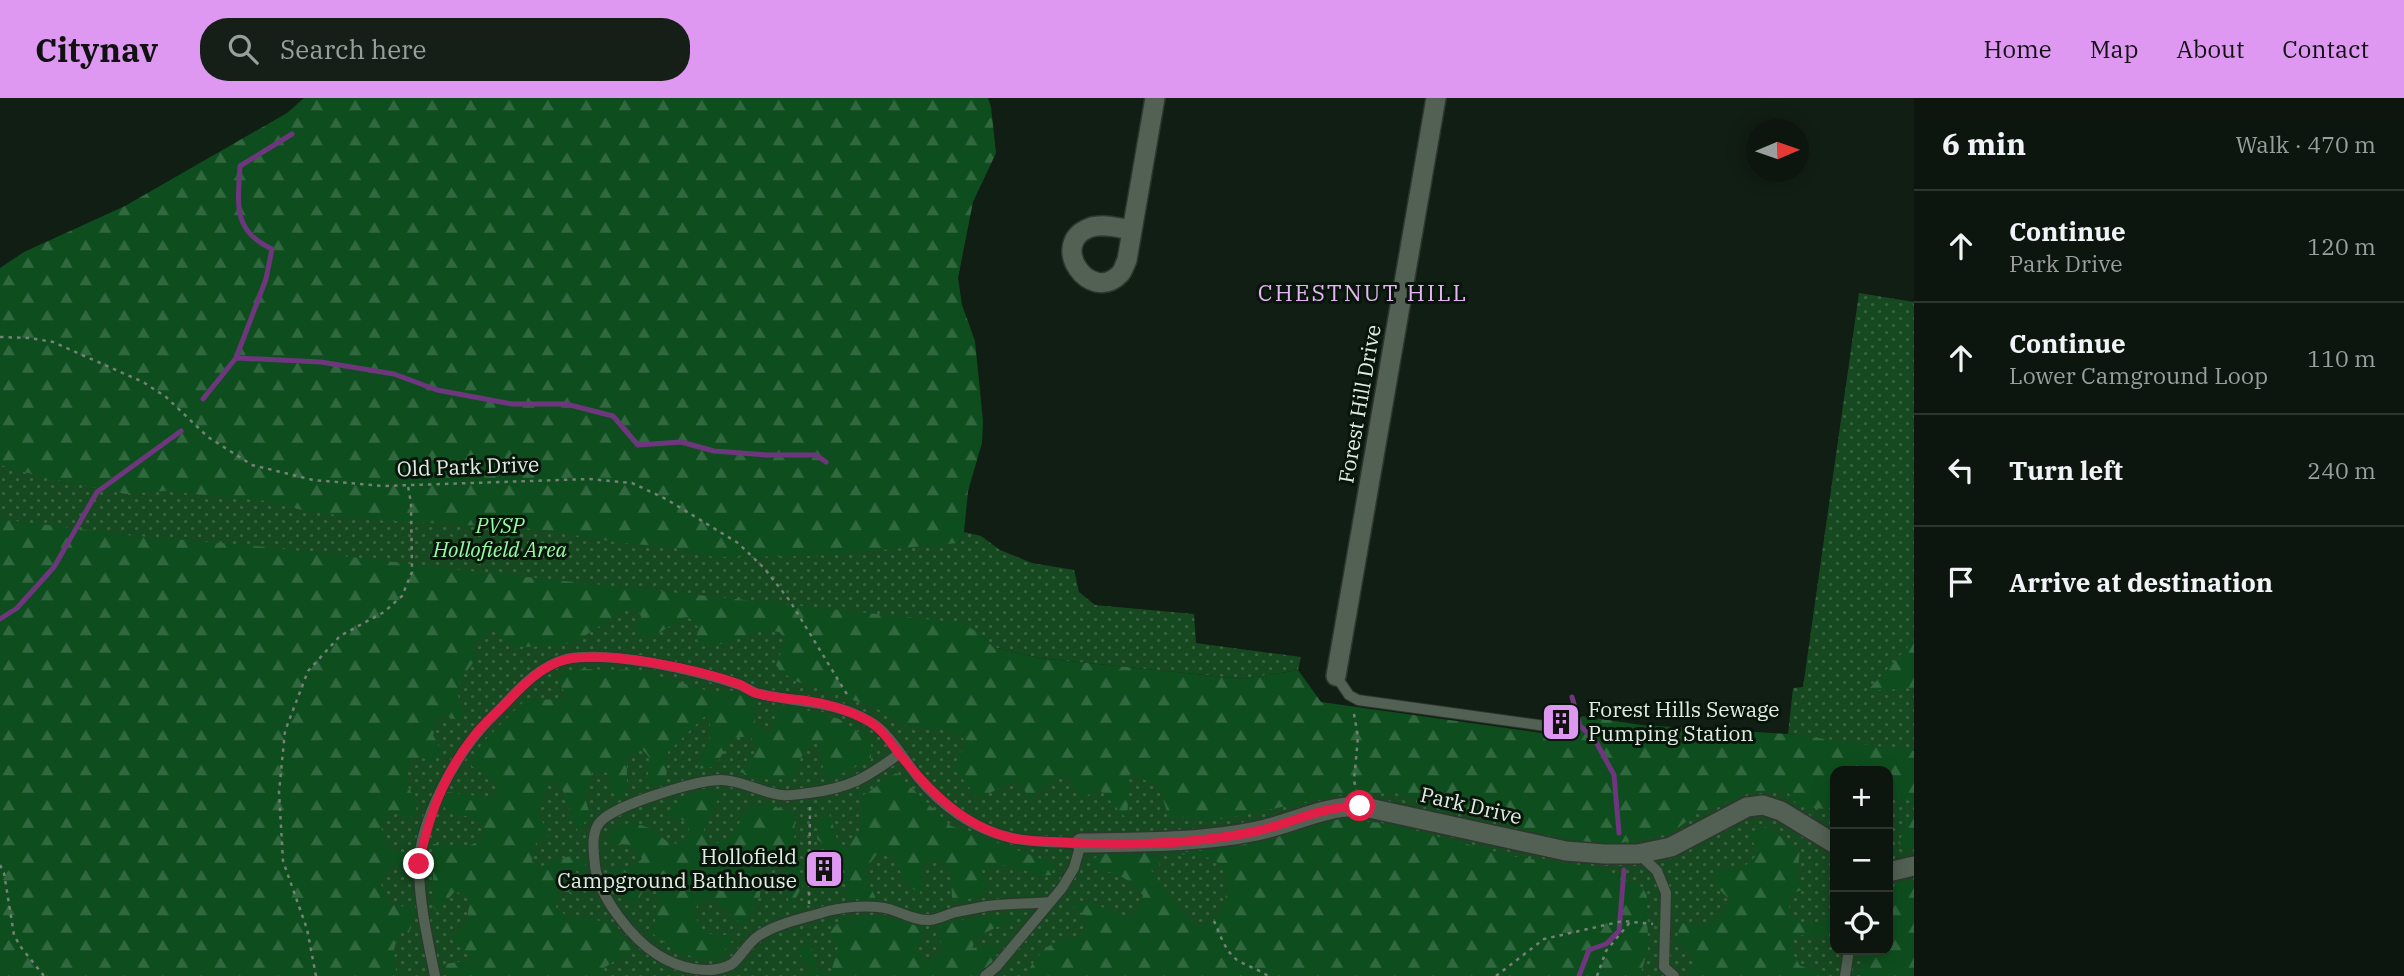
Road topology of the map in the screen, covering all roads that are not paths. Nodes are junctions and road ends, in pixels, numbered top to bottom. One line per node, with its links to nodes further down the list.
1 (1155, 98): 3 (street)
2 (1436, 98): 4 (street, Forest Hill Drive)
3 (1132, 230): 3 (street)
4 (1336, 676): 5 (lane)
5 (1546, 726)
6 (899, 754): 8 (lane); 12 (lane); 14 (lane)
7 (1830, 841): 9 (street, Park Drive)
8 (1081, 843): 9 (street, Park Drive); 12 (lane)
9 (1638, 854): 16 (lane)
10 (1914, 866): 11 (street)
11 (1893, 871)
12 (1050, 902): 15 (lane)
13 (1848, 955): 17 (lane)
14 (435, 976)
15 (985, 976)
16 (1674, 976)
17 (1845, 976)

